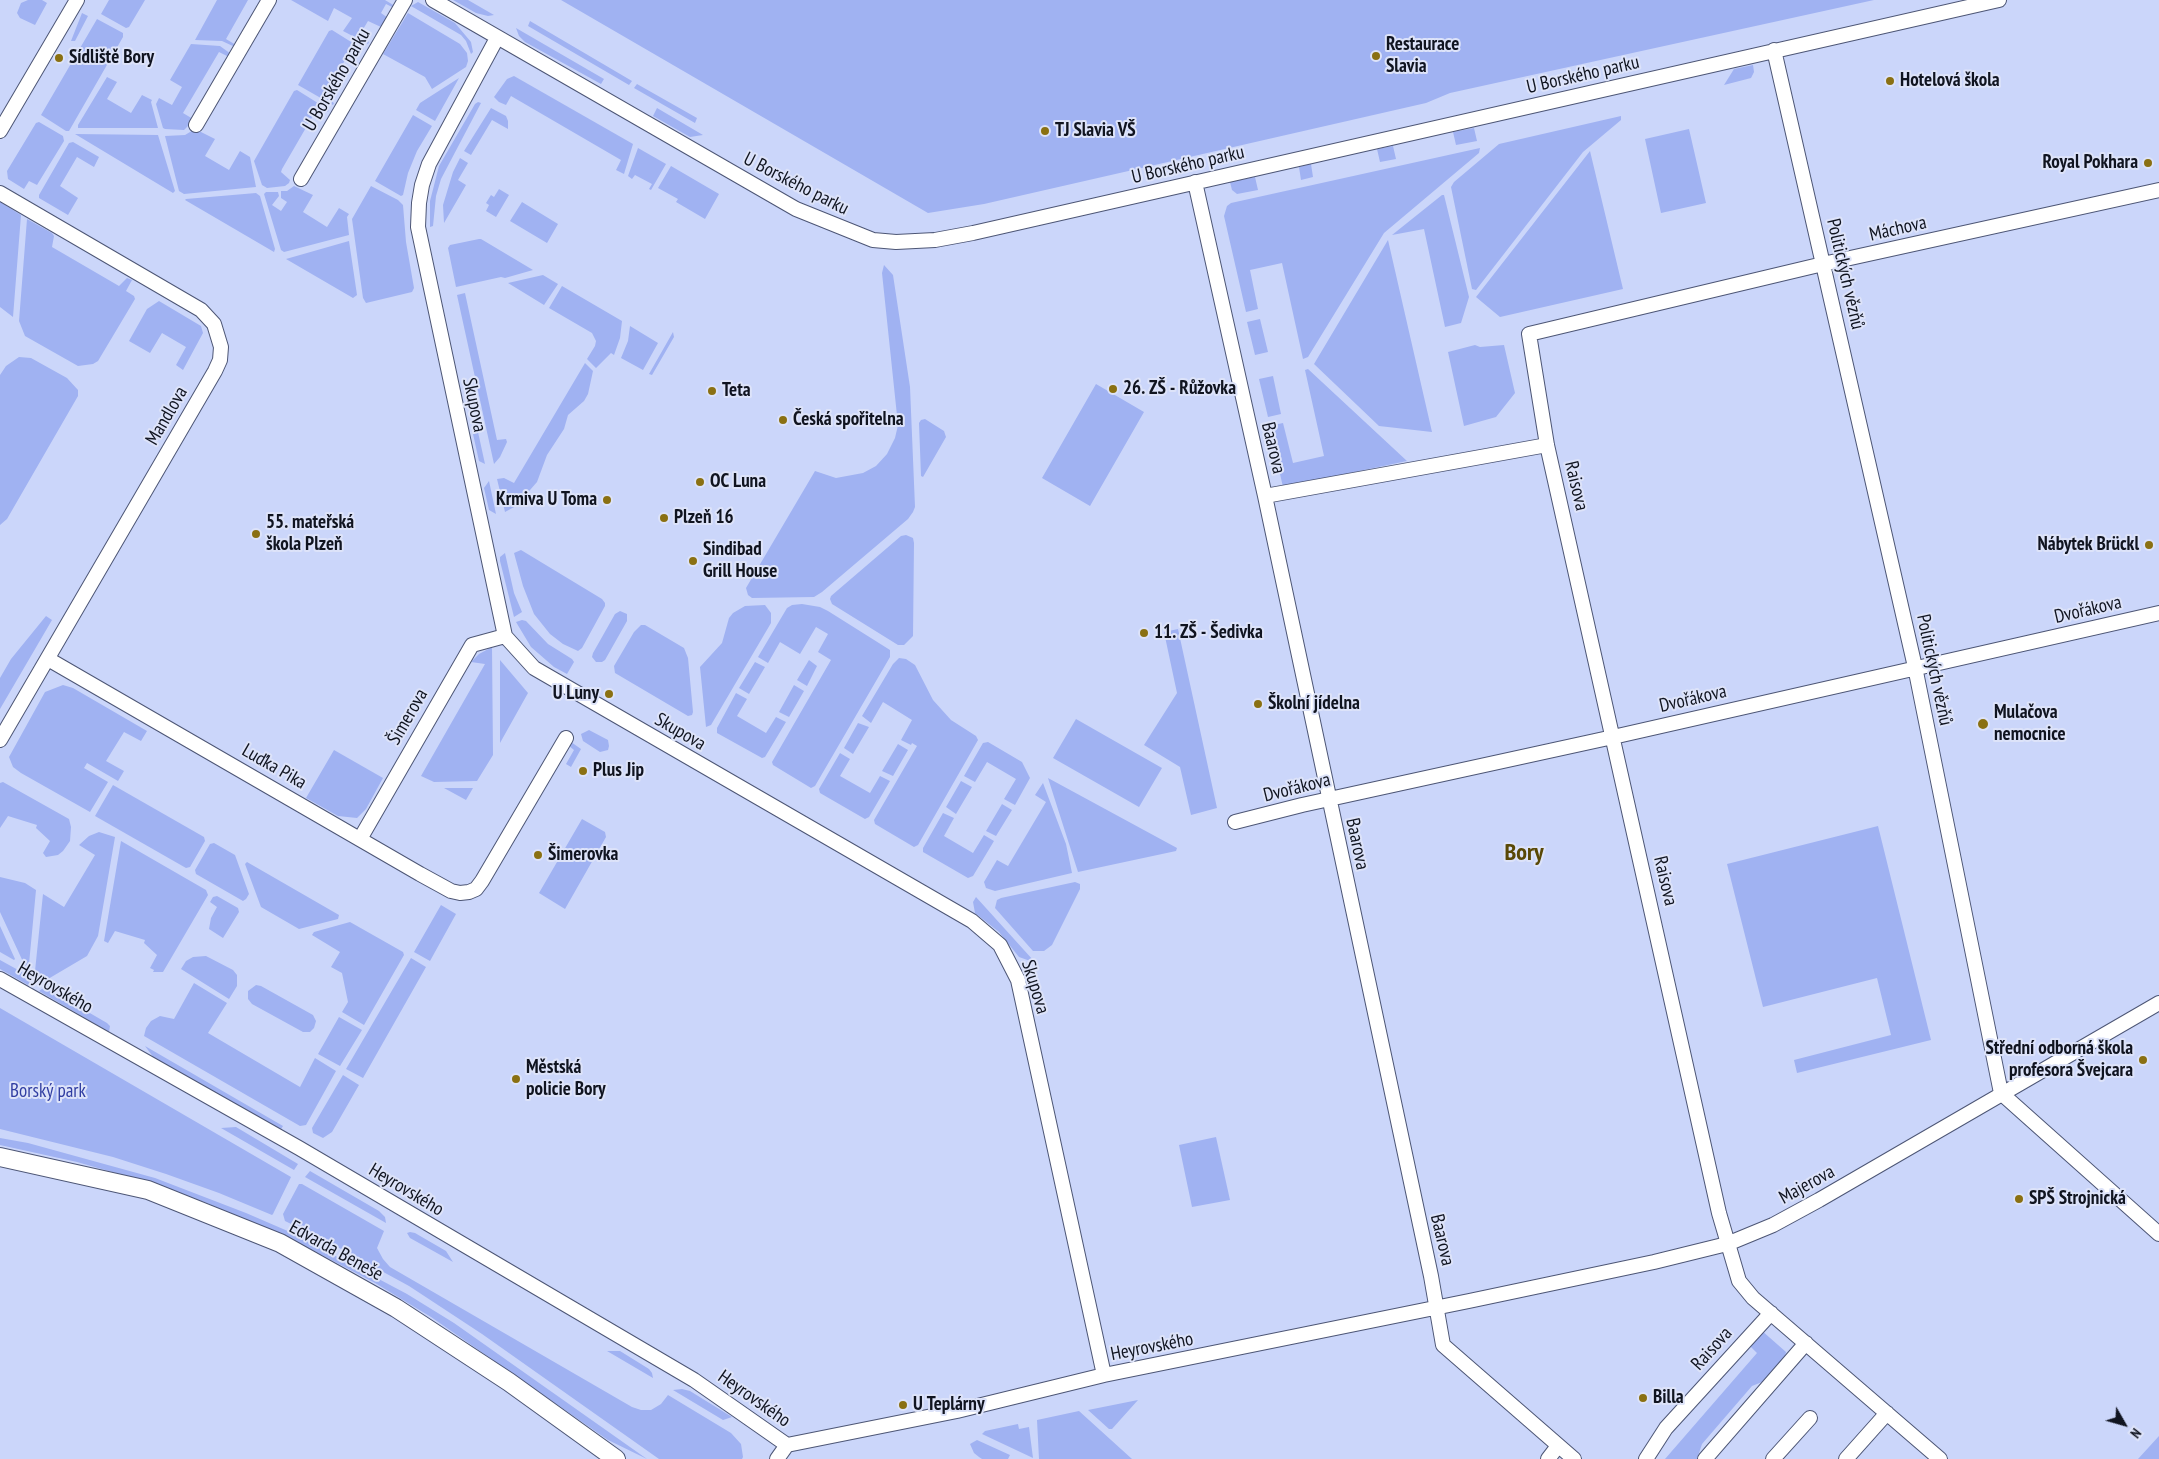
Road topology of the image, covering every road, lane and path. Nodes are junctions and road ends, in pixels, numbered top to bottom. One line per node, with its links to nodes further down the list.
1 (269, 0): 8 (street)
2 (405, 0): 10 (street, U Borského parku)
3 (433, 0): 6 (street, U Borského parku)
4 (1999, 0): 7 (street, U Borského parku)
5 (75, 3): 9 (street)
6 (497, 38): 11 (street, U Borského parku); 19 (street, Skupova)
7 (1774, 50): 11 (street, U Borského parku); 14 (street, Politických vězňů)
8 (196, 125)
9 (0, 131)
10 (301, 179)
11 (1195, 182): 17 (street, Baarova)
12 (2159, 190): 14 (street, Máchova)
13 (0, 193): 20 (street, Mandlova)
14 (1823, 264): 15 (street, Máchova); 21 (street, Politických vězňů)
15 (1528, 334): 16 (street, Raisova)
16 (1547, 444): 17 (street, Raisova); 22 (street, Raisova)
17 (1265, 496): 25 (street, Baarova)
18 (2159, 613): 21 (street, Dvořákova)
19 (505, 636): 27 (street, Šimerova); 37 (street, Skupova)
20 (48, 659): 24 (street, Mandlova); 27 (street, Luďka Pika)
21 (1915, 667): 22 (street, Dvořákova); 30 (street, Politických vězňů)
22 (1613, 737): 25 (street, Dvořákova); 33 (street, Raisova)
23 (566, 738): 27 (street, Luďka Pika)
24 (0, 740)
25 (1328, 800): 26 (street, Dvořákova); 34 (street, Baarova)
26 (1235, 822)
27 (360, 839)
28 (0, 979): 40 (street, Heyrovského)
29 (2159, 1003): 30 (street, Majerova)
30 (2001, 1094): 32 (street); 33 (street, Majerova)
31 (0, 1157): 42 (street, Edvarda Beneše)
32 (2159, 1234)
33 (1727, 1244): 34 (street, Majerova); 35 (street, Raisova)
34 (1436, 1308): 37 (street, Heyrovského); 41 (street, Baarova)
35 (1771, 1313): 36 (street, Raisova); 46 (street, Raisova)
36 (1806, 1343): 38 (street, Raisova); 47 (street)
37 (1104, 1375): 40 (street, Heyrovského)
38 (1887, 1413): 49 (street); 50 (street, Raisova)
39 (1810, 1418): 48 (street)
40 (787, 1444): 43 (street, Heyrovského)
41 (1558, 1446): 44 (street); 45 (street, Baarova)
42 (616, 1459)
43 (777, 1459)
44 (1548, 1459)
45 (1574, 1459)
46 (1646, 1459)
47 (1705, 1459)
48 (1773, 1459)
49 (1846, 1459)
50 (1940, 1459)

